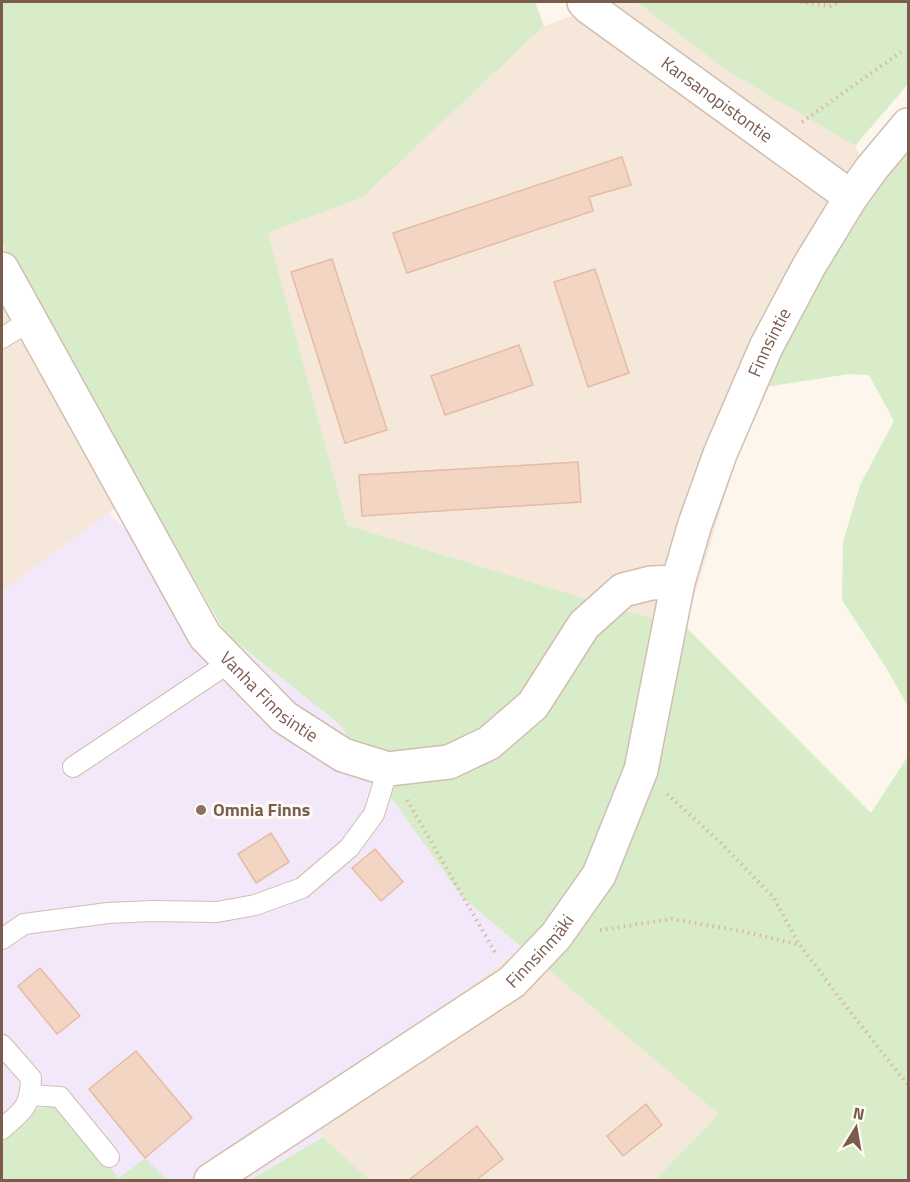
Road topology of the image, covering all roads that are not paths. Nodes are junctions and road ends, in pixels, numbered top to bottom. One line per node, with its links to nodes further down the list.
1 (584, 2): 3 (street, Kansanopistontie)
2 (909, 125): 3 (street, Finnsintie)
3 (851, 197): 7 (street, Finnsintie)
4 (2, 269): 5 (street, Vanha Finnsintie)
5 (31, 320): 6 (lane); 8 (street, Vanha Finnsintie)
6 (2, 338)
7 (678, 582): 10 (street, Vanha Finnsintie); 16 (street, Finnsinmäki)
8 (230, 662): 9 (lane); 10 (street, Vanha Finnsintie)
9 (73, 767)
10 (388, 768): 11 (lane)
11 (2, 939)
12 (2, 1045): 13 (lane)
13 (31, 1095): 14 (lane); 15 (lane)
14 (2, 1129)
15 (109, 1157)
16 (211, 1180)

